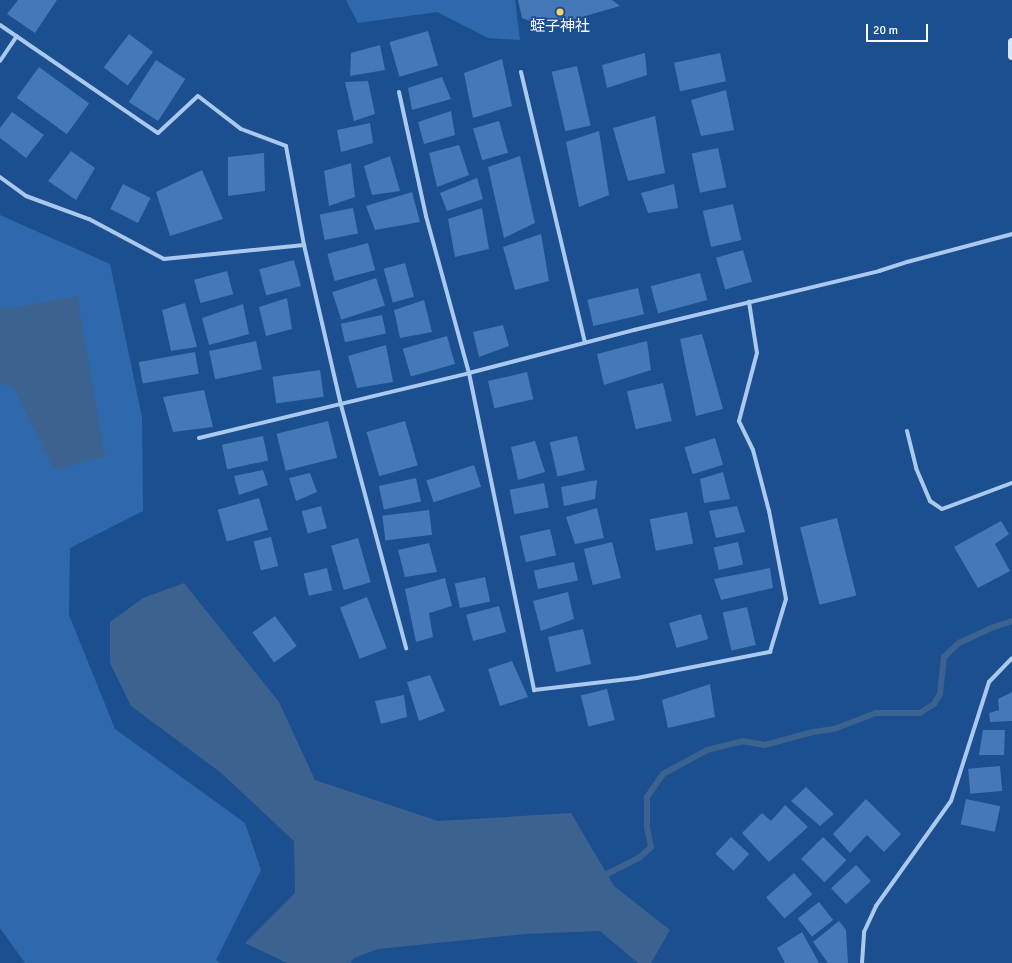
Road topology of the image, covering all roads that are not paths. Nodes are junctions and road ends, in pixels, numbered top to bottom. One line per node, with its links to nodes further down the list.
1 (0, 25): 2 (street)
2 (17, 36): 5 (street); 10 (street)
3 (1012, 42): 4 (main road)
4 (1012, 56)
5 (0, 61)
6 (521, 72): 12 (street)
7 (399, 92): 13 (street)
8 (0, 177): 10 (street)
9 (1012, 234): 11 (street)
10 (304, 245): 14 (street)
11 (749, 302): 12 (street); 13 (street)
12 (585, 343): 13 (street)
13 (469, 373): 14 (street)
14 (341, 405): 16 (street); 18 (street)
15 (907, 431): 17 (street)
16 (199, 438)
17 (1012, 483)
18 (406, 648)
19 (1012, 658): 20 (street)
20 (862, 963)

